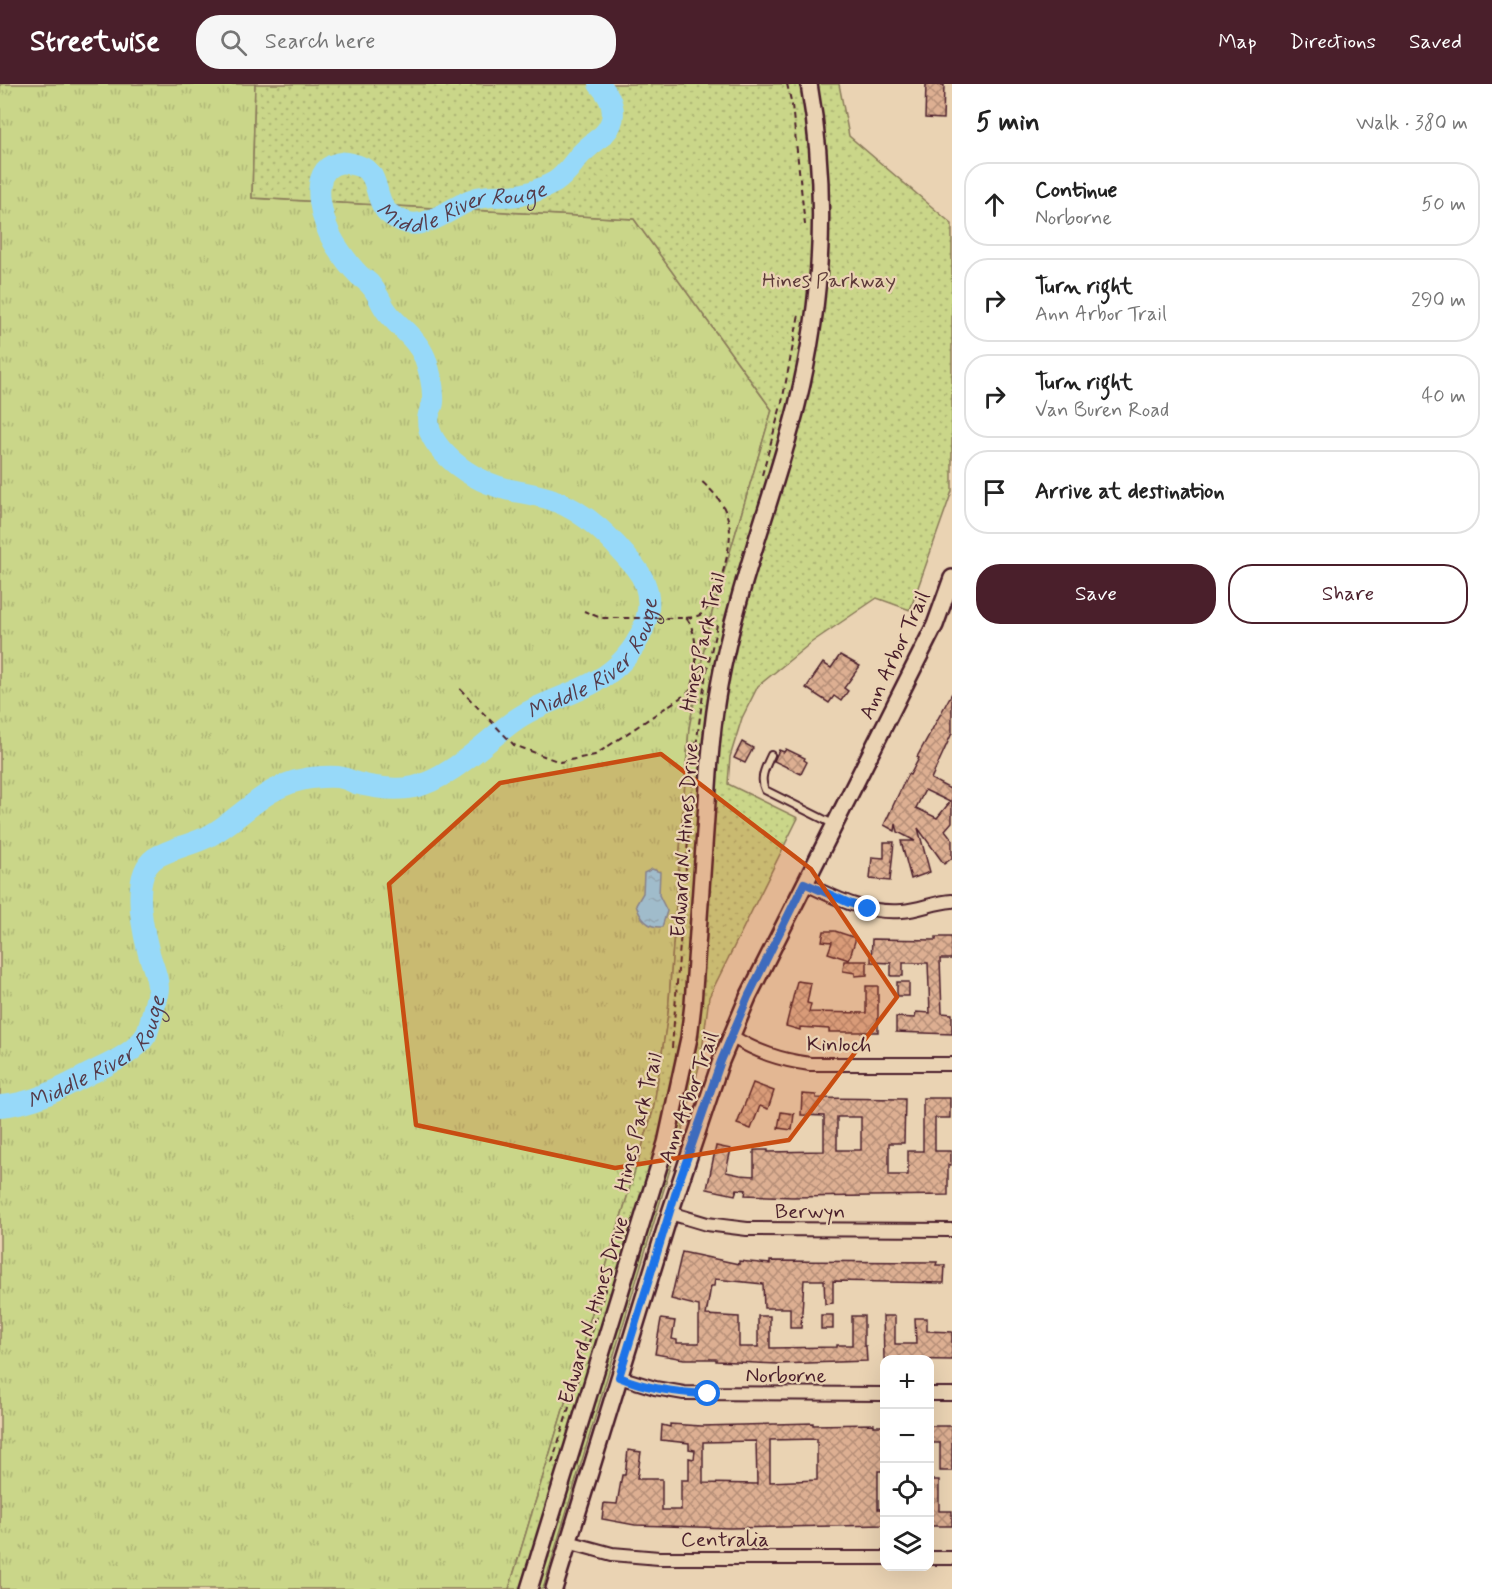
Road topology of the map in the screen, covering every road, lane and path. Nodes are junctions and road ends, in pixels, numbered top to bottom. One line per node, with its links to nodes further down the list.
1 (787, 84): 3 (path)
2 (809, 84): 33 (street, Edward N. Hines Drive)
3 (806, 231)
4 (800, 309): 6 (path)
5 (701, 481): 10 (path)
6 (760, 481)
7 (952, 578): 13 (street, Ann Arbor Trail)
8 (584, 610): 10 (path)
9 (720, 617): 19 (path, Hines Park Trail)
10 (686, 618): 11 (path)
11 (460, 688)
12 (771, 755): 13 (lane)
13 (834, 824): 14 (street, Ann Arbor Trail)
14 (804, 883): 17 (street); 18 (street, Ann Arbor Trail)
15 (952, 895): 17 (street)
16 (952, 901): 17 (street)
17 (930, 905)
18 (731, 1036): 20 (street, Kinloch); 21 (street, Ann Arbor Trail)
19 (672, 1052)
20 (952, 1064)
21 (670, 1213): 22 (street, Berwyn); 24 (street, Ann Arbor Trail)
22 (952, 1230)
23 (615, 1258): 28 (path)
24 (619, 1377): 25 (street, Norborne); 29 (street, Ann Arbor Trail)
25 (880, 1394)
26 (934, 1394): 27 (street)
27 (952, 1394)
28 (552, 1464)
29 (568, 1542): 30 (street, Centralia); 34 (street, Ann Arbor Trail)
30 (880, 1558)
31 (934, 1558): 32 (street)
32 (952, 1558)
33 (529, 1589)
34 (555, 1589)

